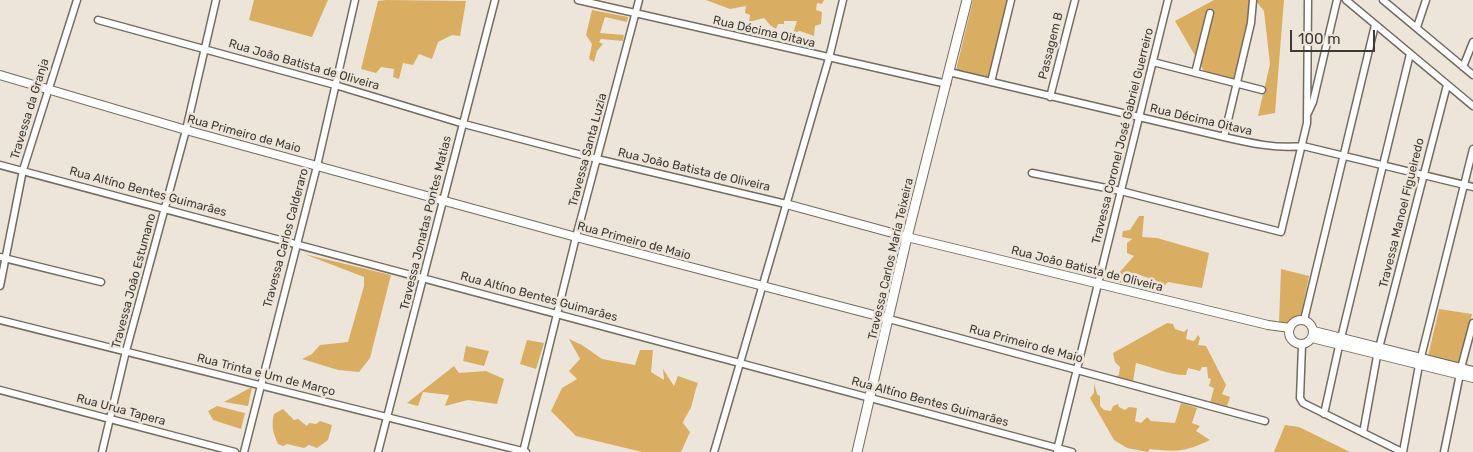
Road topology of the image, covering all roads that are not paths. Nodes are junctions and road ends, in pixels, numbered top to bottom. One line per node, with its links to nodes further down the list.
1 (77, 0): 38 (street, Travessa da Granja)
2 (216, 0): 24 (street, Travessa João Estumano)
3 (355, 0): 36 (street, Travessa Carlos Calderaro)
4 (495, 0): 44 (street, Travessa Jonatas Pontes Matias)
5 (578, 0): 19 (street, Rua Décima Oitava)
6 (639, 0): 19 (street, Travessa Santa Luzia)
7 (843, 0): 26 (street)
8 (967, 0): 29 (main road, Travessa Carlos Maria Teixeira)
9 (1011, 0): 33 (street)
10 (1075, 0): 40 (street, Passagem B)
11 (1168, 0): 27 (street, Travessa Coronel José Gabriel Guerreiro)
12 (1253, 0): 34 (street)
13 (1308, 0): 42 (street)
14 (1337, 0): 42 (street)
15 (1346, 0): 21 (street)
16 (1383, 0): 22 (street)
17 (1426, 0): 22 (street)
18 (1210, 13): 30 (street)
19 (636, 14): 26 (street, Rua Décima Oitava); 50 (street, Travessa Santa Luzia)
20 (98, 20): 24 (street, Rua João Batista de Oliveira)
21 (1374, 25): 25 (street); 49 (street)
22 (1417, 27): 28 (street)
23 (1473, 42): 28 (street)
24 (204, 49): 36 (street, Rua João Batista de Oliveira); 45 (street, Travessa João Estumano)
25 (1410, 54): 37 (street); 53 (street)
26 (829, 58): 35 (street, Rua Décima Oitava); 61 (street)
27 (1153, 62): 30 (street); 43 (street, Travessa Coronel José Gabriel Guerreiro)
28 (1463, 67): 32 (street)
29 (949, 72): 33 (street, Rua Décima Oitava); 35 (main road, Travessa Carlos Maria Teixeira)
30 (1195, 73): 34 (street)
31 (0, 75): 38 (street, Rua Primeiro de Maio)
32 (1473, 75)
33 (991, 82): 40 (street, Rua Décima Oitava)
34 (1236, 83): 39 (street); 46 (street)
35 (947, 84): 64 (main road, Travessa Carlos Maria Teixeira)
36 (335, 85): 44 (street, Rua João Batista de Oliveira); 52 (street, Travessa Carlos Calderaro)
37 (1447, 85): 41 (street); 56 (street, Travessa Manoel Figueiredo)
38 (48, 88): 45 (street, Rua Primeiro de Maio); 54 (street, Travessa da Granja)
39 (1262, 90)
40 (1050, 97): 43 (street, Rua Décima Oitava)
41 (1473, 106)
42 (1306, 116): 47 (street)
43 (1139, 117): 46 (street, Rua Décima Oitava); 59 (street, Travessa Coronel José Gabriel Guerreiro)
44 (464, 124): 50 (street, Rua João Batista de Oliveira); 60 (street, Travessa Jonatas Pontes Matias)
45 (186, 130): 52 (street, Rua Primeiro de Maio); 62 (street, Travessa João Estumano)
46 (1224, 137): 47 (street, Rua Décima Oitava)
47 (1303, 146): 49 (street, Rua Décima Oitava); 59 (street)
48 (1473, 149): 57 (street)
49 (1343, 156): 53 (street, Rua Décima Oitava); 75 (street)
50 (597, 159): 61 (street, Rua João Batista de Oliveira); 63 (street, Travessa Santa Luzia)
51 (0, 165): 54 (street, Rua Altíno Bentes Guimarães)
52 (317, 166): 60 (street, Rua Primeiro de Maio); 65 (street, Travessa Carlos Calderaro)
53 (1382, 166): 56 (street, Rua Décima Oitava); 79 (street)
54 (23, 170): 62 (street, Rua Altíno Bentes Guimarães); 66 (street, Travessa da Granja)
55 (1032, 173): 59 (street)
56 (1422, 175): 57 (street, Rua Décima Oitava); 82 (street, Travessa Manoel Figueiredo)
57 (1464, 185): 58 (street, Rua Décima Oitava); 84 (street)
58 (1473, 187)
59 (1121, 191): 69 (street, Travessa Coronel José Gabriel Guerreiro)
60 (443, 200): 63 (street, Rua Primeiro de Maio); 67 (street, Travessa Jonatas Pontes Matias)
61 (786, 204): 64 (street, Rua João Batista de Oliveira); 71 (street)
62 (165, 208): 65 (street, Rua Altíno Bentes Guimarães); 81 (street, Travessa João Estumano)
63 (576, 237): 71 (street, Rua Primeiro de Maio); 72 (street, Travessa Santa Luzia)
64 (907, 237): 69 (street, Rua João Batista de Oliveira); 73 (main road, Travessa Carlos Maria Teixeira)
65 (297, 243): 67 (street, Rua Altíno Bentes Guimarães); 89 (street, Travessa Carlos Calderaro)
66 (3, 258): 68 (street); 70 (street, Travessa da Granja)
67 (424, 278): 72 (street, Rua Altíno Bentes Guimarães); 93 (street, Travessa Jonatas Pontes Matias)
68 (101, 282)
69 (1098, 284): 77 (street, Rua João Batista de Oliveira); 85 (street, Travessa Coronel José Gabriel Guerreiro)
70 (0, 286)
71 (762, 286): 73 (street, Rua Primeiro de Maio); 83 (street)
72 (558, 314): 83 (street, Rua Altíno Bentes Guimarães); 102 (street, Travessa Santa Luzia)
73 (889, 319): 85 (street, Rua Primeiro de Maio); 91 (main road, Travessa Carlos Maria Teixeira)
74 (0, 320): 81 (street, Rua Trinta e Um de Março)
75 (1304, 320): 77 (street); 78 (street)
76 (1473, 323): 87 (street)
77 (1290, 328): 80 (street)
78 (1313, 335): 79 (street); 80 (street)
79 (1340, 342): 82 (street); 92 (street)
80 (1302, 344): 92 (street)
81 (126, 351): 89 (street, Rua Trinta e Um de Março); 94 (street, Travessa João Estumano)
82 (1378, 352): 84 (street); 96 (street, Travessa Manoel Figueiredo)
83 (740, 362): 91 (street, Rua Altíno Bentes Guimarães); 103 (street)
84 (1420, 362): 87 (street); 106 (street)
85 (1078, 370): 95 (street, Rua Primeiro de Maio); 97 (street, Travessa Coronel José Gabriel Guerreiro)
86 (1473, 371): 87 (street)
87 (1461, 372): 88 (street); 107 (street)
88 (1473, 378)
89 (260, 385): 93 (street, Rua Trinta e Um de Março); 100 (street, Travessa Carlos Calderaro)
90 (0, 390): 94 (street, Rua Urua Tapera)
91 (870, 398): 97 (street, Rua Altíno Bentes Guimarães); 104 (main road, Travessa Carlos Maria Teixeira)
92 (1324, 414): 96 (street)
93 (388, 417): 101 (street, Travessa Jonatas Pontes Matias); 102 (street, Rua Trinta e Um de Março)
94 (110, 420): 98 (street, Travessa João Estumano); 99 (street, Rua Urua Tapera)
95 (1265, 422)
96 (1363, 433): 106 (street)
97 (1057, 450): 105 (street, Rua Altíno Bentes Guimarães)
98 (102, 452)
99 (236, 452)
100 (244, 452)
101 (378, 452)
102 (524, 452)
103 (714, 452)
104 (856, 452)
105 (1072, 452)
106 (1402, 452)
107 (1444, 452)

